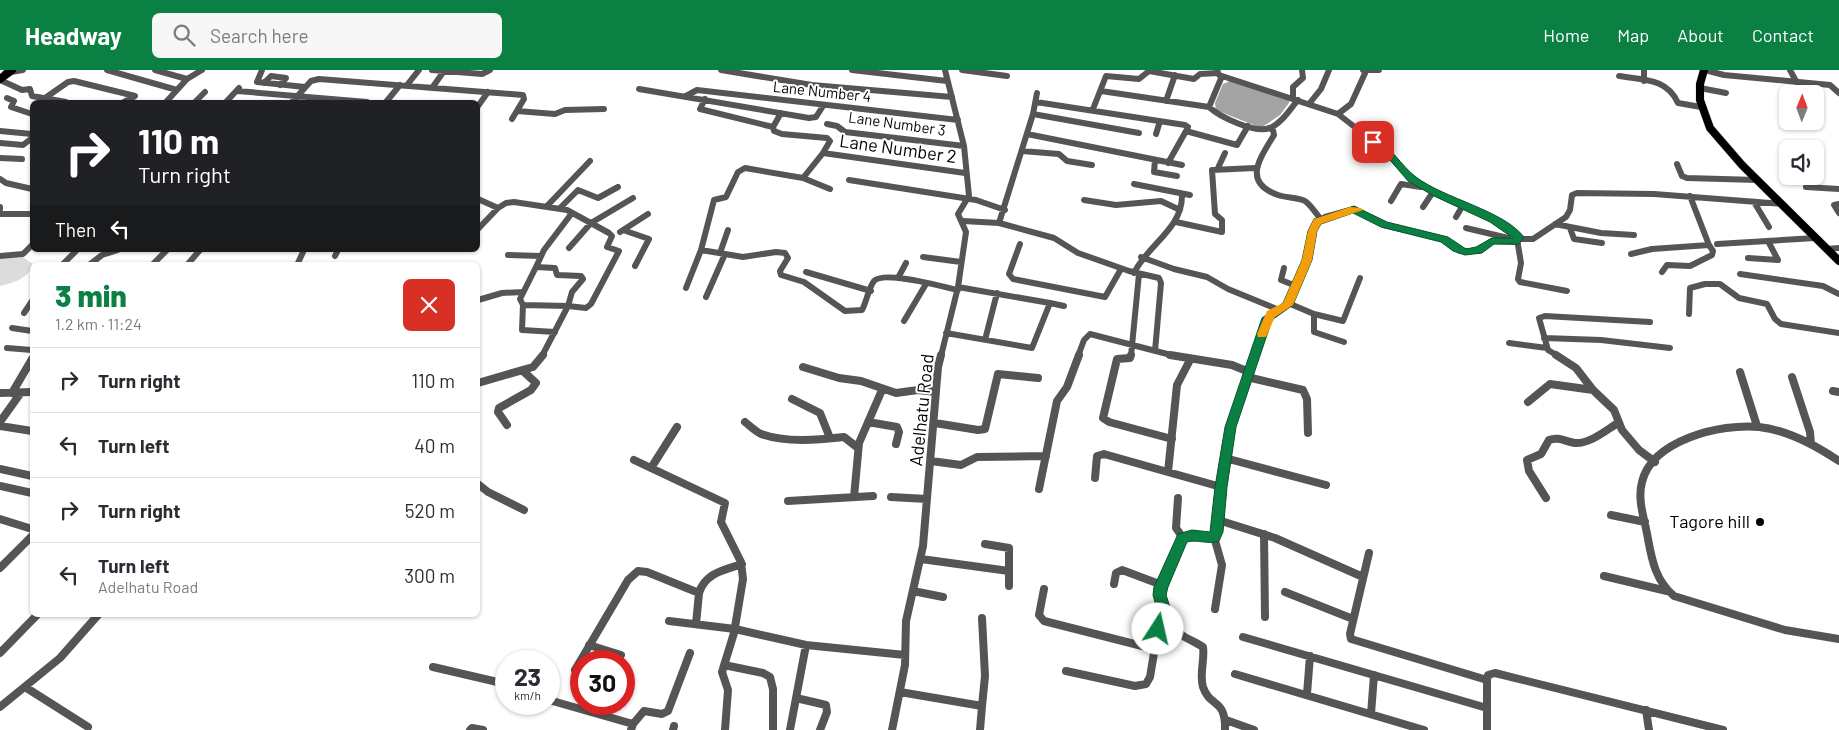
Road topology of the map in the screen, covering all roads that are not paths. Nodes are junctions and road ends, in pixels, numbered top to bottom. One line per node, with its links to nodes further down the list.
1 (23, 70): 23 (street)
2 (107, 70): 39 (street)
3 (156, 70): 27 (street)
4 (202, 70): 27 (street)
5 (262, 70): 30 (street)
6 (419, 70): 33 (street)
7 (432, 70): 21 (street)
8 (490, 70): 21 (street)
9 (721, 70): 48 (street)
10 (852, 70): 28 (street)
11 (946, 70): 28 (street, Adelhatu Road)
12 (962, 70): 25 (street)
13 (1149, 70): 24 (street); 40 (street)
14 (1302, 70): 61 (street)
15 (1329, 70): 66 (street)
16 (1365, 70): 17 (street); 77 (street)
17 (1379, 70)
18 (1644, 70): 29 (street)
19 (1705, 70): 31 (street); 36 (main road)
20 (1790, 70): 31 (street)
21 (444, 71): 35 (street)
22 (1219, 73): 24 (street); 61 (street); 68 (street)
23 (4, 74): 37 (street)
24 (1175, 75): 64 (street)
25 (1007, 76)
26 (1619, 76): 29 (street)
27 (187, 79): 39 (street)
28 (947, 81): 48 (street, Adelhatu Road)
29 (1644, 81): 70 (street)
30 (264, 83): 32 (street); 32 (street)
31 (1797, 83): 45 (street)
32 (280, 85): 34 (street)
33 (403, 85): 34 (street); 35 (street); 60 (street)
34 (306, 87): 46 (street)
35 (432, 88): 42 (street)
36 (1700, 88): 43 (street); 70 (main road)
37 (19, 89): 49 (street); 50 (street)
38 (638, 89): 47 (street)
39 (177, 90): 55 (street)
40 (1101, 91): 64 (street); 72 (street)
41 (205, 92): 56 (street)
42 (488, 92): 65 (street); 73 (street)
43 (1726, 92)
44 (1037, 93): 63 (street)
45 (1839, 93)
46 (298, 96): 57 (street); 58 (street); 59 (street)
47 (686, 96): 51 (street, Lane Number 4); 52 (street)
48 (952, 97): 79 (street, Adelhatu Road)
49 (7, 98): 62 (street); 74 (street)
50 (45, 98): 53 (street); 54 (street)
51 (761, 98): 67 (street, Lane Number 4); 69 (street)
52 (705, 99): 69 (street); 83 (street)
53 (56, 100)
54 (128, 100)
55 (168, 100)
56 (197, 100)
57 (228, 100)
58 (294, 100)
59 (344, 100)
60 (388, 100)
61 (1296, 100): 66 (street); 84 (street)
62 (0, 101)
63 (1036, 102): 72 (street); 76 (street)
64 (1166, 102): 68 (street)
65 (480, 103)
66 (1309, 104): 77 (street)
67 (823, 106): 75 (street); 79 (street, Lane Number 4)
68 (1209, 107): 82 (street)
69 (755, 108): 75 (street)
70 (1701, 108): 112 (main road)
71 (604, 109): 73 (street)
72 (1093, 109): 80 (street)
73 (517, 112): 78 (street)
74 (30, 113)
75 (781, 113): 83 (street)
76 (1033, 114): 87 (street); 89 (street)
77 (1338, 114): 116 (street)
78 (512, 120)
79 (958, 120): 93 (street, Adelhatu Road)
80 (1160, 121): 86 (street); 90 (street)
81 (827, 124): 93 (street, Lane Number 3)
82 (1248, 126): 84 (street); 86 (street)
83 (773, 127): 96 (street)
84 (1269, 128): 106 (street)
85 (0, 131): 88 (street)
86 (1186, 131): 101 (street)
87 (1139, 133)
88 (30, 134)
89 (1027, 134): 94 (street); 99 (street)
90 (1156, 134)
91 (30, 140): 92 (street)
92 (0, 143)
93 (964, 146): 107 (street, Adelhatu Road)
94 (1022, 151): 104 (street); 137 (street)
95 (1225, 153): 105 (street)
96 (822, 154): 107 (street, Lane Number 2); 110 (street, Lane Number 2)
97 (0, 158): 98 (street)
98 (22, 160)
99 (1155, 160): 101 (street); 108 (street)
100 (590, 161): 133 (street)
101 (1168, 163): 103 (street)
102 (1677, 164): 112 (street)
103 (1182, 165)
104 (1092, 166)
105 (1218, 168): 106 (street); 147 (street)
106 (1255, 168): 145 (street)
107 (965, 173): 125 (street, Adelhatu Road)
108 (1177, 176)
109 (0, 178): 117 (street)
110 (803, 178): 118 (street); 170 (street)
111 (849, 180): 125 (street)
112 (1757, 180): 130 (main road)
113 (1134, 184): 121 (street)
114 (1806, 186): 119 (street)
115 (618, 187): 135 (street)
116 (1425, 187): 120 (street); 128 (street)
117 (30, 189)
118 (830, 189)
119 (1839, 189)
120 (1433, 192): 132 (street); 136 (street)
121 (1182, 194): 122 (street); 138 (street)
122 (1190, 195)
123 (1690, 196): 129 (street); 150 (street); 165 (street)
124 (633, 198): 148 (street)
125 (969, 199): 137 (street); 146 (street, Adelhatu Road)
126 (480, 200): 134 (street)
127 (1084, 200): 138 (street)
128 (1391, 201)
129 (1754, 202): 130 (street); 152 (street)
130 (1782, 204): 159 (main road)
131 (1839, 204): 139 (street)
132 (1463, 205): 144 (street); 160 (street)
133 (547, 206): 134 (street); 135 (street)
134 (498, 208): 151 (street)
135 (560, 208): 140 (street)
136 (1423, 208)
137 (1005, 210): 149 (street)
138 (1180, 210): 147 (street)
139 (1839, 212)
140 (572, 213): 148 (street); 179 (street)
141 (0, 214): 142 (street)
142 (30, 214)
143 (648, 214): 155 (street)
144 (1456, 217)
145 (1320, 219): 160 (street); 201 (street)
146 (963, 221): 149 (street); 188 (street, Adelhatu Road)
147 (1176, 222): 181 (street)
148 (591, 223): 158 (street); 167 (street)
149 (999, 224): 193 (street)
150 (1555, 224): 154 (street); 160 (street)
151 (480, 227)
152 (1769, 227)
153 (1466, 228): 160 (street)
154 (1570, 228): 157 (street); 162 (street)
155 (623, 230): 158 (street); 190 (street)
156 (728, 230): 175 (street)
157 (1634, 235)
158 (612, 236): 215 (street)
159 (1816, 238): 161 (street); 169 (main road)
160 (1517, 240): 206 (street)
161 (1768, 241): 164 (street); 182 (street)
162 (1602, 243)
163 (1020, 244): 193 (street)
164 (1717, 244)
165 (1709, 245): 176 (street); 195 (street)
166 (30, 247): 178 (street)
167 (569, 248)
168 (1839, 248): 169 (street)
169 (1826, 249): 183 (main road)
170 (700, 250): 175 (street); 202 (street)
171 (75, 252): 184 (street)
172 (112, 252): 185 (street)
173 (165, 252): 186 (street)
174 (198, 252): 187 (street)
175 (723, 254): 204 (street); 209 (street)
176 (1632, 254)
177 (508, 255): 179 (street)
178 (0, 256)
179 (541, 256): 191 (street)
180 (923, 257): 188 (street)
181 (1141, 257): 196 (street); 217 (street)
182 (1748, 258)
183 (1839, 261)
184 (65, 262)
185 (93, 262)
186 (155, 262)
187 (190, 262)
188 (961, 262): 203 (street, Adelhatu Road)
189 (906, 263): 198 (street)
190 (634, 266)
191 (535, 267): 205 (street); 215 (street)
192 (1284, 268): 201 (street)
193 (1121, 269): 196 (street)
194 (806, 272): 204 (street)
195 (1662, 272)
196 (1137, 273): 232 (street); 237 (street)
197 (1740, 274): 208 (street)
198 (898, 278): 200 (street); 204 (street)
199 (1360, 278): 219 (street)
200 (926, 284): 203 (street); 221 (street)
201 (1296, 286): 212 (street)
202 (686, 288)
203 (958, 288): 207 (street); 226 (street, Adelhatu Road)
204 (871, 291)
205 (523, 292): 210 (street); 214 (street)
206 (1567, 292)
207 (997, 293): 211 (street); 229 (street)
208 (1839, 294)
209 (706, 297)
210 (480, 299)
211 (1050, 303): 216 (street); 229 (street)
212 (1288, 303): 217 (street); 219 (street)
213 (30, 305): 218 (street)
214 (523, 305): 215 (street); 225 (street)
215 (568, 306): 225 (street)
216 (1064, 306)
217 (1279, 310): 243 (street)
218 (24, 313)
219 (1314, 314): 230 (street)
220 (1689, 314): 227 (street)
221 (904, 321)
222 (1650, 322): 228 (street)
223 (12, 328): 224 (street)
224 (30, 331)
225 (555, 332): 241 (street)
226 (946, 333): 229 (street); 250 (street, Adelhatu Road)
227 (1839, 333)
228 (1544, 338): 234 (street); 235 (street)
229 (985, 340)
230 (1344, 342)
231 (1509, 343): 234 (street)
232 (1133, 344): 237 (street); 267 (street); 271 (street)
233 (7, 348): 236 (street)
234 (1547, 348): 248 (street)
235 (1670, 348)
236 (30, 350)
237 (1155, 351): 238 (street)
238 (1190, 360): 243 (street); 267 (street)
239 (30, 363): 252 (street)
240 (803, 367): 247 (street)
241 (523, 371): 246 (street); 260 (street)
242 (1740, 372): 262 (street)
243 (1248, 375): 265 (street); 272 (street)
244 (1792, 377): 269 (street)
245 (1038, 378): 258 (street)
246 (480, 382)
247 (882, 390): 250 (street); 257 (street)
248 (1593, 390): 254 (street); 259 (street)
249 (30, 392): 252 (street)
250 (936, 392): 258 (street, Adelhatu Road)
251 (0, 393): 252 (street)
252 (16, 394): 255 (street)
253 (792, 399): 266 (street)
254 (1528, 402)
255 (0, 422)
256 (745, 422): 266 (street)
257 (868, 422): 268 (street); 270 (street)
258 (935, 423): 274 (street, Adelhatu Road)
259 (1618, 423): 275 (street); 293 (street)
260 (507, 425)
261 (0, 426): 264 (street)
262 (1757, 426): 269 (street); 275 (street)
263 (677, 427): 277 (street)
264 (30, 431)
265 (1308, 433)
266 (830, 438): 270 (street)
267 (1172, 439): 279 (street)
268 (896, 444)
269 (1811, 444): 276 (street)
270 (858, 448): 289 (street)
271 (1046, 456): 274 (street); 286 (street)
272 (1225, 458): 282 (street); 285 (street)
273 (634, 460): 277 (street)
274 (931, 461): 291 (street, Adelhatu Road)
275 (1655, 462): 299 (street)
276 (1839, 462)
277 (651, 468): 308 (street)
278 (0, 469): 280 (street)
279 (1168, 472): 281 (street); 285 (street)
280 (30, 476)
281 (1095, 478)
282 (1326, 485)
283 (0, 486): 287 (street)
284 (480, 486): 295 (street)
285 (1221, 487): 297 (street)
286 (1039, 489)
287 (30, 494)
288 (873, 496): 289 (street)
289 (854, 497): 294 (street)
290 (891, 498): 291 (street)
291 (927, 498): 307 (street, Adelhatu Road)
292 (1178, 498): 304 (street)
293 (1546, 498)
294 (788, 501)
295 (524, 510)
296 (1611, 515): 299 (street)
297 (1218, 520): 301 (street); 302 (street)
298 (2, 522): 300 (street)
299 (1645, 522): 318 (street)
300 (30, 529)
301 (1264, 534): 312 (street); 326 (street)
302 (1214, 537): 304 (street); 322 (street)
303 (30, 538): 309 (street)
304 (1183, 538): 314 (street)
305 (985, 544): 310 (street)
306 (1369, 553): 312 (street)
307 (920, 559): 310 (street); 317 (street, Adelhatu Road)
308 (742, 564): 320 (street); 331 (street)
309 (0, 568)
310 (1010, 571): 315 (street)
311 (1604, 576): 318 (street)
312 (1363, 577): 328 (street)
313 (1114, 584): 314 (street)
314 (1162, 585): 323 (street)
315 (1008, 586)
316 (1044, 589): 336 (street)
317 (913, 591): 321 (street); 341 (street, Adelhatu Road)
318 (1667, 591): 333 (street)
319 (1286, 592): 328 (street)
320 (699, 593): 330 (street); 334 (street)
321 (943, 596)
322 (1215, 609)
323 (1165, 613): 336 (street); 360 (street)
324 (35, 617): 339 (street)
325 (96, 617): 350 (street)
326 (1265, 617)
327 (982, 618): 355 (street)
328 (1353, 619): 348 (street)
329 (669, 621): 330 (street)
330 (696, 624): 331 (street)
331 (735, 629): 335 (street); 343 (street)
332 (1243, 637): 342 (street)
333 (1839, 639)
334 (590, 645): 337 (street); 338 (street)
335 (806, 645): 341 (street); 353 (street)
336 (1154, 649): 345 (street)
337 (587, 650)
338 (606, 650)
339 (0, 653)
340 (690, 653): 362 (street)
341 (906, 655): 351 (street, Adelhatu Road)
342 (1310, 656): 347 (street); 352 (street)
343 (724, 665): 365 (street); 366 (street)
344 (433, 667): 349 (street)
345 (1066, 671)
346 (1235, 674): 352 (street)
347 (1374, 675): 357 (street); 359 (street)
348 (1487, 680): 357 (street); 358 (street)
349 (495, 681)
350 (25, 687): 356 (street); 361 (street)
351 (900, 692): 355 (street); 369 (street, Adelhatu Road)
352 (1307, 694): 359 (street)
353 (796, 698): 367 (street); 368 (street)
354 (560, 704): 362 (street)
355 (982, 706): 370 (street)
356 (0, 707)
357 (1487, 708): 373 (street)
358 (1646, 710): 374 (street); 375 (street)
359 (1371, 714): 372 (street)
360 (1226, 725): 371 (street)
361 (88, 727)
362 (632, 727)
363 (470, 730): 364 (street)
364 (483, 730)
365 (725, 730)
366 (774, 730)
367 (790, 730)
368 (820, 730)
369 (892, 730)
370 (980, 730)
371 (1254, 730)
372 (1424, 730)
373 (1487, 730)
374 (1649, 730)
375 (1723, 730)

